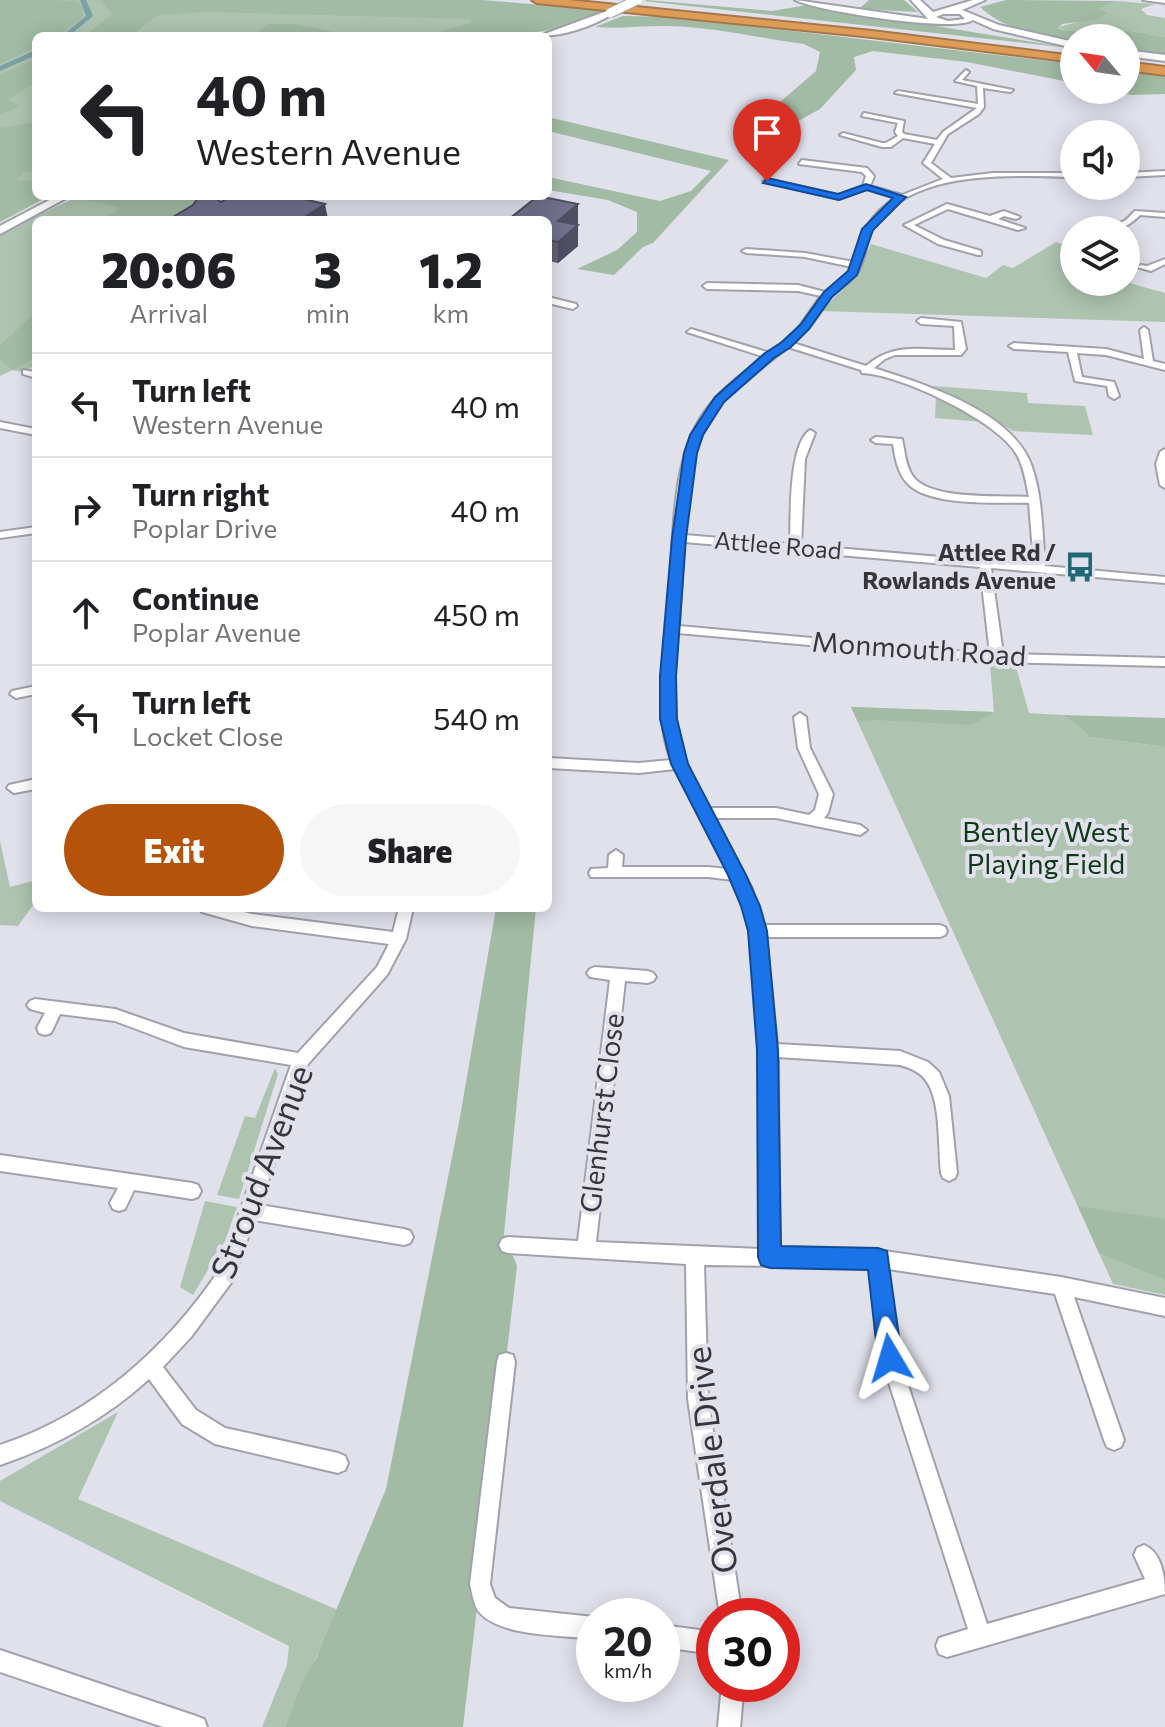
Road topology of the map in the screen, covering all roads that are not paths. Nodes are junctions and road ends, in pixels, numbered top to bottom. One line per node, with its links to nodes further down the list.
1 (537, 0): 18 (highway)
2 (594, 0): 19 (highway)
3 (637, 0): 16 (street, bridge)
4 (799, 0): 12 (street)
5 (981, 0): 10 (street)
6 (1147, 0): 7 (street)
7 (1163, 0)
8 (917, 2): 9 (street); 11 (street)
9 (947, 11): 10 (street); 11 (street)
10 (967, 12): 14 (street); 15 (street)
11 (931, 14): 12 (street); 13 (street)
12 (889, 16): 13 (street)
13 (946, 23): 14 (street)
14 (960, 24): 15 (street)
15 (996, 27): 17 (street)
16 (552, 34)
17 (1060, 42)
18 (1060, 54)
19 (1060, 54)
20 (1140, 55): 21 (street)
21 (1165, 58)
22 (1140, 65): 23 (highway)
23 (1165, 68)
24 (966, 72): 25 (street)
25 (980, 85): 26 (street); 28 (street)
26 (1010, 90)
27 (898, 93): 28 (street)
28 (981, 107): 32 (street)
29 (864, 115): 31 (street)
30 (843, 135): 31 (street)
31 (902, 136): 32 (street)
32 (938, 142): 38 (street)
33 (802, 162): 39 (street)
34 (1165, 173): 35 (street)
35 (1140, 174)
36 (1060, 175): 38 (street)
37 (767, 181): 39 (street)
38 (950, 181): 40 (street)
39 (866, 187): 40 (street)
40 (901, 197): 46 (street)
41 (58, 200): 51 (street)
42 (1165, 215): 43 (street)
43 (1135, 216)
44 (1016, 217): 45 (street)
45 (990, 219): 49 (street); 50 (street)
46 (875, 220): 47 (street); 55 (street)
47 (886, 221)
48 (898, 222): 49 (street)
49 (908, 225): 53 (street)
50 (1021, 228)
51 (0, 231)
52 (746, 251): 55 (street)
53 (978, 253)
54 (1165, 261): 56 (street)
55 (857, 265): 58 (street)
56 (1141, 267)
57 (707, 286): 58 (street)
58 (828, 295): 64 (street)
59 (552, 299): 60 (street)
60 (573, 306)
61 (921, 321): 70 (street)
62 (1144, 330): 68 (street)
63 (691, 332): 67 (street)
64 (787, 344): 67 (street); 70 (street)
65 (1014, 346): 66 (street)
66 (1072, 350): 68 (street); 71 (street)
67 (769, 355): 81 (street)
68 (1149, 362): 69 (street)
69 (1165, 367)
70 (865, 371): 78 (street)
71 (1114, 396)
72 (2, 429): 73 (street)
73 (32, 432)
74 (810, 433): 82 (street)
75 (876, 440): 78 (street)
76 (1165, 452): 77 (street)
77 (1165, 485)
78 (1032, 500): 84 (street)
79 (32, 531): 80 (street)
80 (0, 535)
81 (679, 538): 82 (street, Attlee Road); 86 (street)
82 (795, 547): 83 (street, Attlee Road)
83 (985, 565): 84 (street, Attlee Road); 87 (street)
84 (1040, 569): 85 (street, Attlee Road)
85 (1165, 580)
86 (673, 629): 87 (street, Monmouth Road); 93 (street)
87 (997, 658): 88 (street, Monmouth Road)
88 (1165, 662)
89 (32, 691): 90 (street)
90 (16, 694)
91 (800, 717): 97 (street)
92 (552, 763): 93 (street)
93 (679, 764): 96 (street)
94 (32, 780): 95 (street)
95 (14, 788)
96 (707, 813): 97 (street); 102 (street)
97 (814, 818): 98 (street)
98 (860, 830)
99 (616, 855): 100 (street)
100 (615, 872): 101 (street); 102 (street)
101 (596, 873)
102 (737, 875): 105 (street)
103 (222, 912): 107 (street)
104 (405, 912): 107 (street, Stroud Avenue)
105 (757, 931): 106 (street); 114 (street)
106 (932, 936)
107 (399, 939): 115 (street, Stroud Avenue)
108 (595, 973): 109 (street, Glenhurst Close)
109 (618, 975): 110 (street, Glenhurst Close); 124 (street, Glenhurst Close)
110 (648, 977)
111 (35, 1005): 112 (street)
112 (55, 1008): 113 (street); 115 (street)
113 (45, 1028)
114 (768, 1050): 117 (street); 126 (street)
115 (301, 1060): 121 (street, Stroud Avenue)
116 (0, 1163): 118 (street)
117 (949, 1173)
118 (130, 1181): 119 (street); 120 (street)
119 (192, 1191)
120 (119, 1203)
121 (250, 1211): 122 (street); 131 (street, Stroud Avenue)
122 (404, 1237)
123 (508, 1245): 124 (street)
124 (586, 1251): 125 (street)
125 (695, 1256): 126 (street); 137 (street, Overdale Drive)
126 (770, 1257): 127 (street)
127 (878, 1259): 128 (street); 139 (street)
128 (1061, 1286): 129 (street); 132 (street)
129 (1165, 1307)
130 (506, 1362): 138 (street)
131 (151, 1366): 133 (street, Stroud Avenue); 134 (street)
132 (1114, 1440)
133 (0, 1455)
134 (338, 1463)
135 (1144, 1555): 136 (street)
136 (1162, 1585): 139 (street)
137 (728, 1598)
138 (576, 1626)
139 (980, 1635): 140 (street)
140 (947, 1646)
141 (0, 1661): 143 (street)
142 (731, 1702): 144 (street)
143 (196, 1727)
144 (729, 1727)

